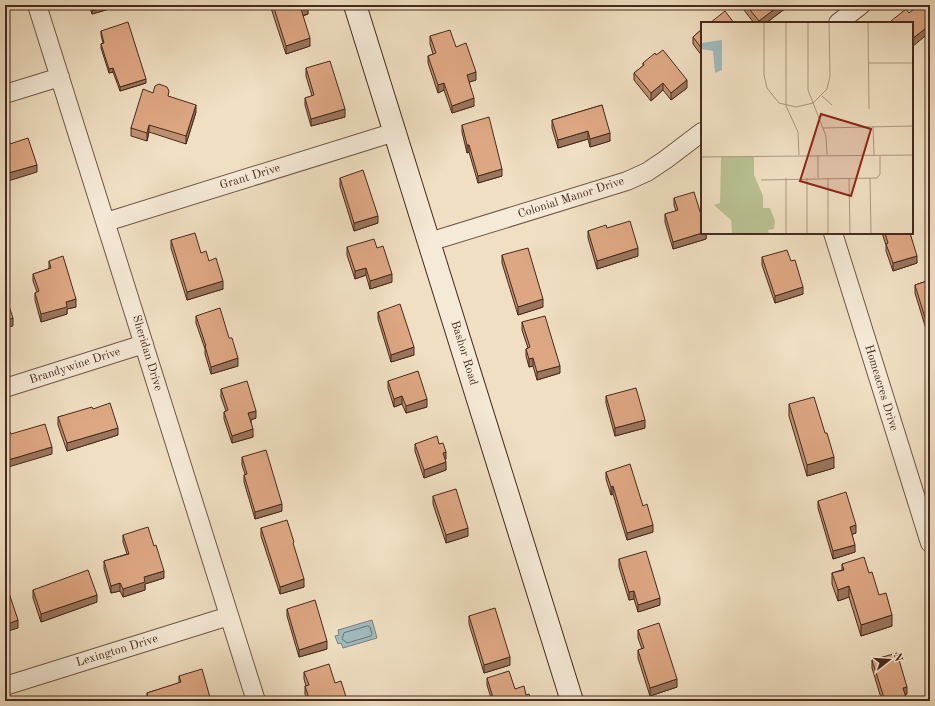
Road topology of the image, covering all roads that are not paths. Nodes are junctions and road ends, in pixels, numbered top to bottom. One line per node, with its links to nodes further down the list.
1 (37, 5): 5 (street, Sheridan Drive)
2 (355, 5): 7 (street, Bashor Road)
3 (861, 5): 4 (street)
4 (839, 22)
5 (60, 77): 6 (street); 9 (street, Sheridan Drive)
6 (5, 94)
7 (395, 132): 9 (street, Grant Drive); 11 (street, Bashor Road)
8 (701, 133): 11 (street, Colonial Manor Drive)
9 (106, 222): 12 (street, Sheridan Drive)
10 (832, 234): 14 (street, Homeacres Drive)
11 (429, 242): 18 (street, Bashor Road)
12 (144, 344): 13 (street, Brandywine Drive); 15 (street, Sheridan Drive)
13 (5, 388)
14 (930, 543)
15 (229, 616): 16 (street, Lexington Drive); 17 (street, Sheridan Drive)
16 (5, 686)
17 (256, 701)
18 (572, 701)

